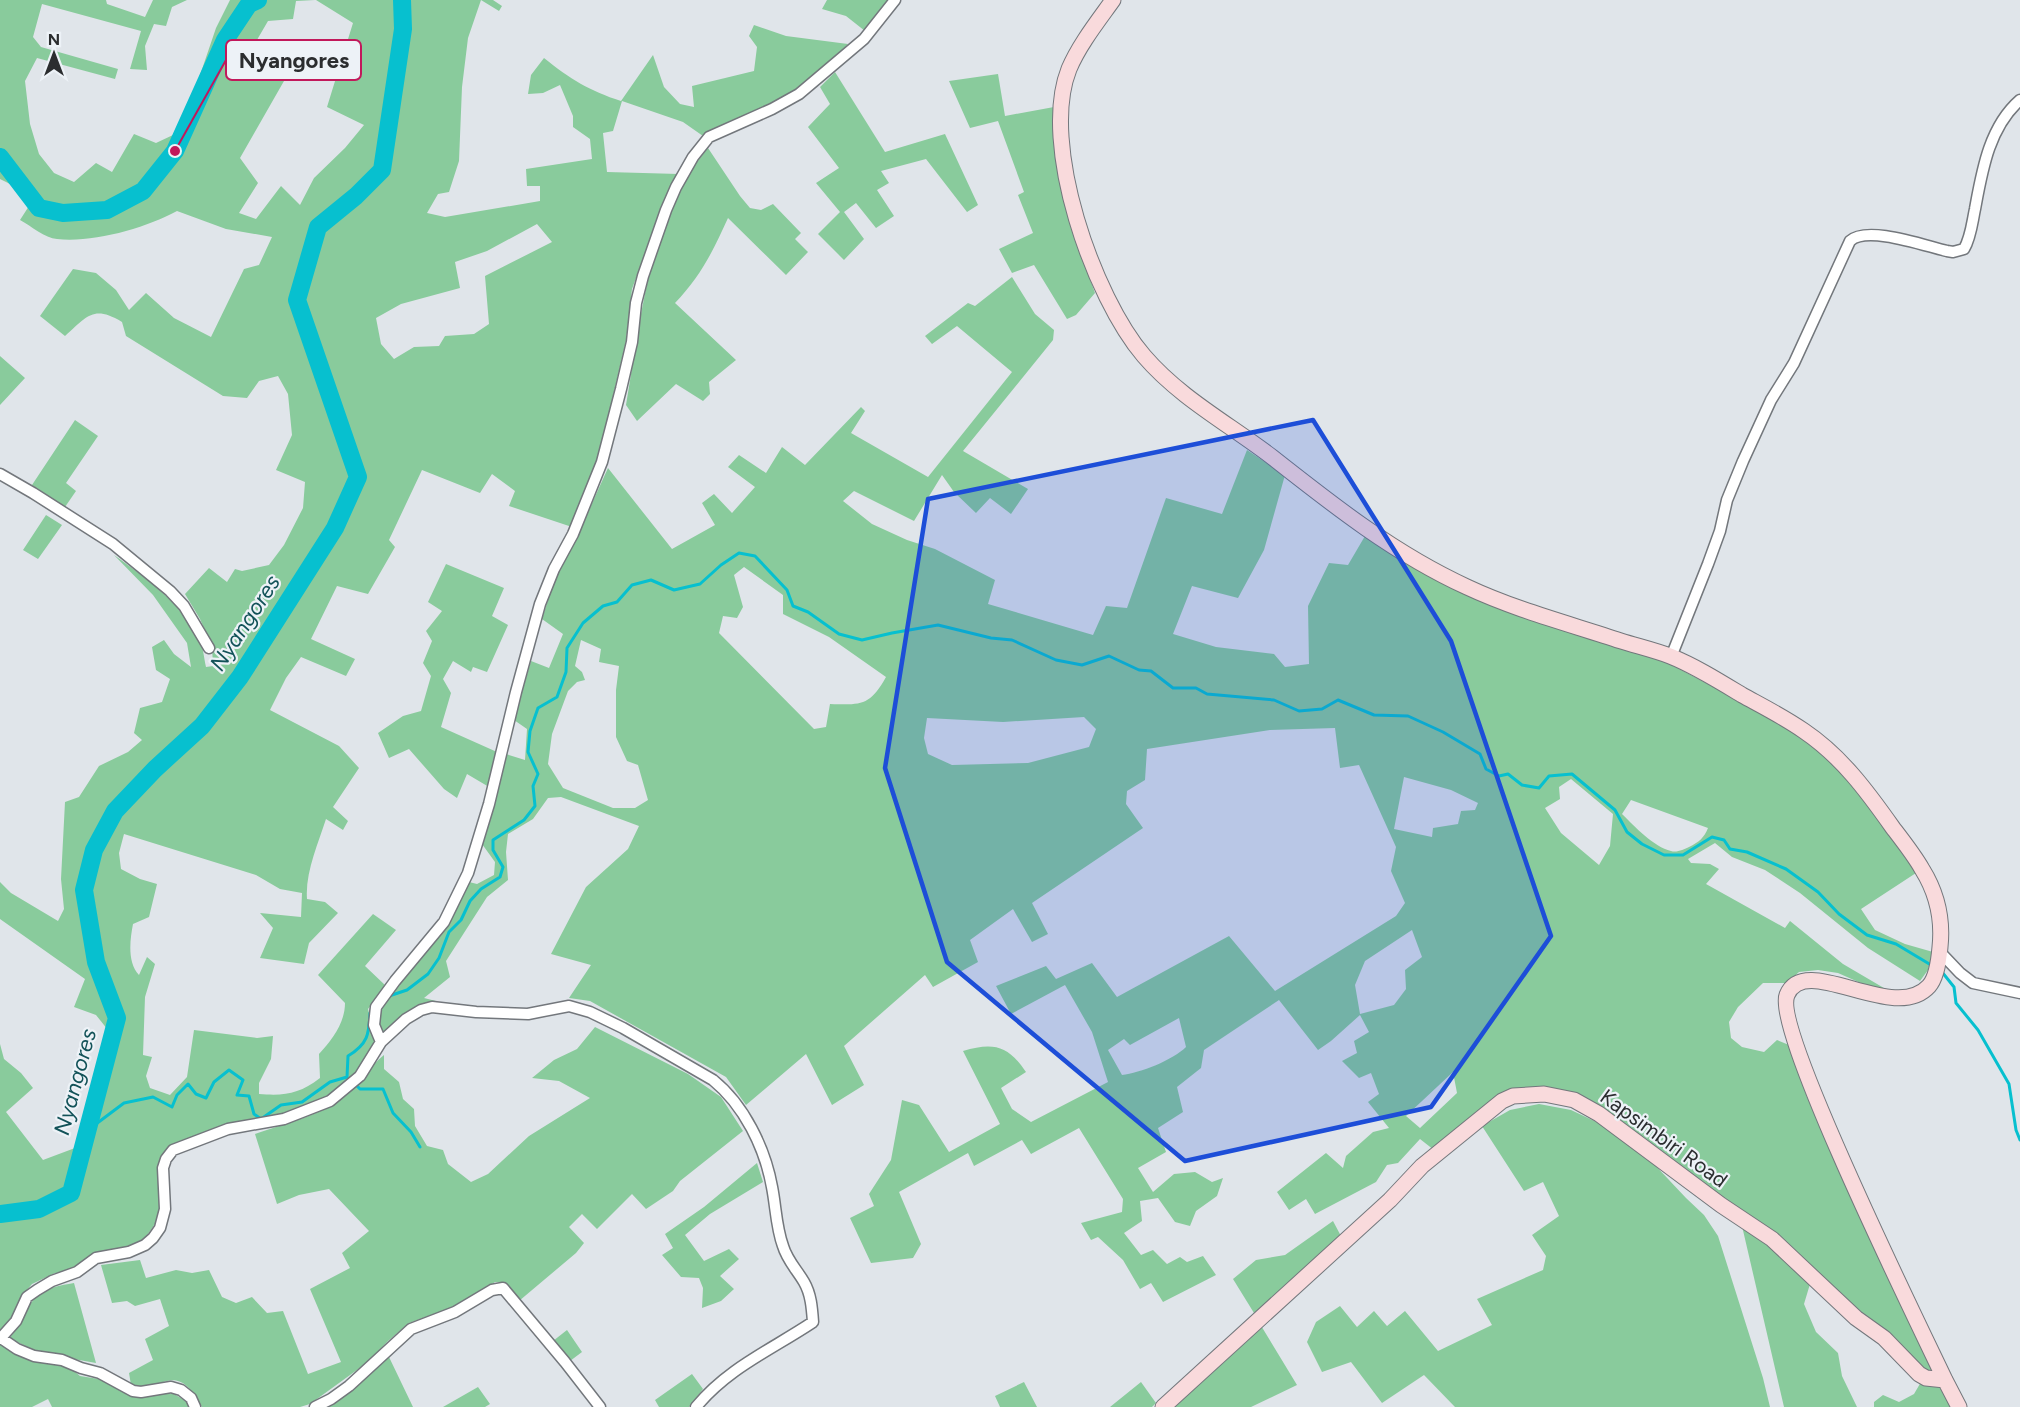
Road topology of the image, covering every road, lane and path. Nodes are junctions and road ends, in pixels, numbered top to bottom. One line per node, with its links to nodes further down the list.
1 (895, 0): 9 (street)
2 (1113, 0): 6 (street)
3 (2020, 100): 6 (street)
4 (0, 474): 5 (street)
5 (209, 648)
6 (1671, 657): 7 (street)
7 (1938, 962): 8 (street); 11 (street)
8 (2020, 993)
9 (381, 1042): 10 (street); 15 (street)
10 (0, 1339): 12 (street)
11 (1945, 1380): 16 (street, Kapsimbiri Road); 17 (street)
12 (195, 1407)
13 (315, 1407): 14 (street)
14 (600, 1407)
15 (696, 1407)
16 (1163, 1407)
17 (1959, 1407)

